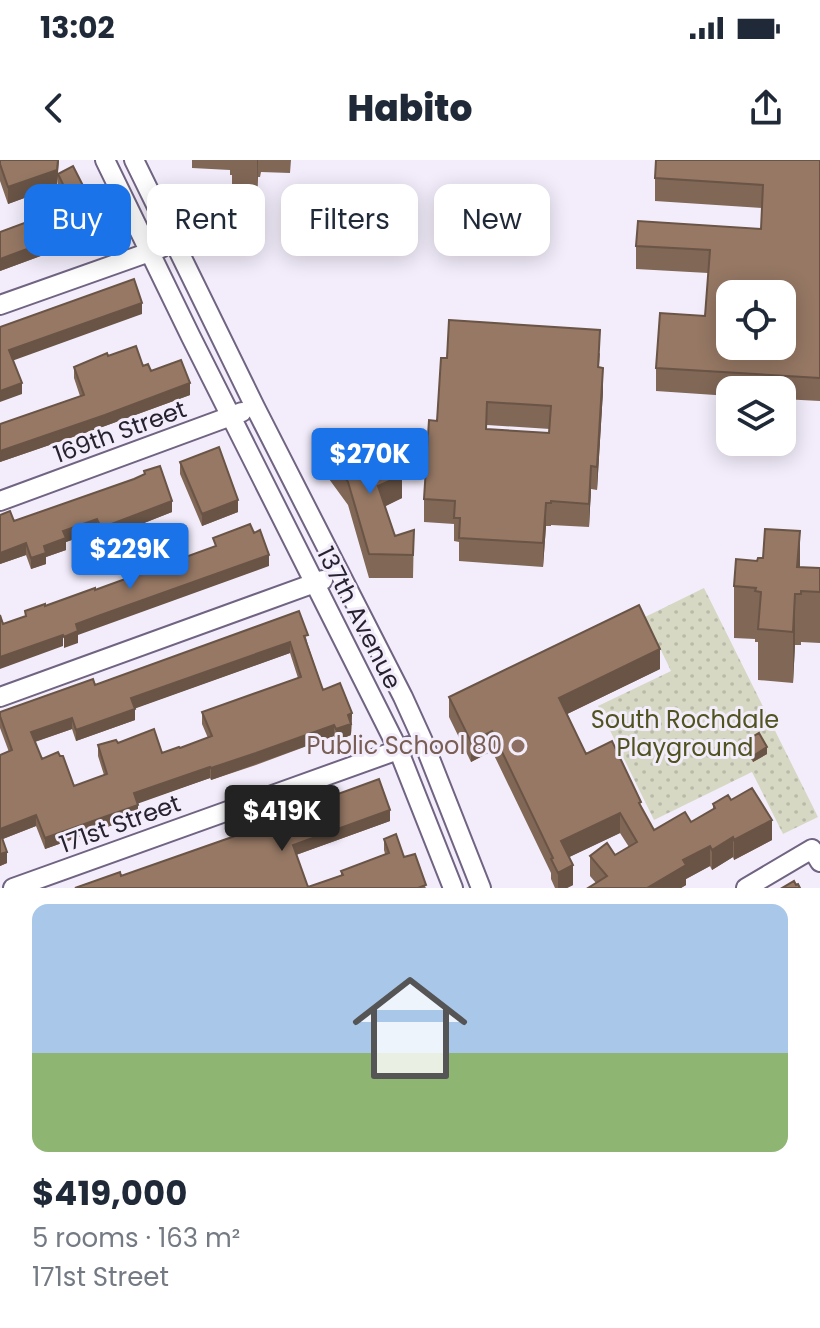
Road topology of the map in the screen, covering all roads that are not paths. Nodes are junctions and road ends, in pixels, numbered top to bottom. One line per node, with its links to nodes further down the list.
1 (105, 160): 4 (street, 137th Avenue)
2 (134, 160): 3 (street, 137th Avenue)
3 (147, 186)
4 (147, 246)
5 (147, 253): 8 (street)
6 (152, 256): 10 (street, 137th Avenue)
7 (181, 256): 9 (street, 137th Avenue)
8 (0, 305)
9 (255, 407): 10 (street, 169th Street); 12 (street, 137th Avenue)
10 (231, 417): 11 (street, 169th Street); 13 (street, 137th Avenue)
11 (0, 501)
12 (340, 573): 13 (street); 15 (street, 137th Avenue)
13 (314, 583): 14 (street); 16 (street, 137th Avenue)
14 (0, 697)
15 (423, 741): 16 (street, 171st Street); 20 (street, 137th Avenue)
16 (398, 749): 18 (street, 171st Street); 19 (street, 137th Avenue)
17 (816, 856): 21 (street)
18 (13, 888)
19 (453, 888)
20 (481, 888)
21 (746, 888)

